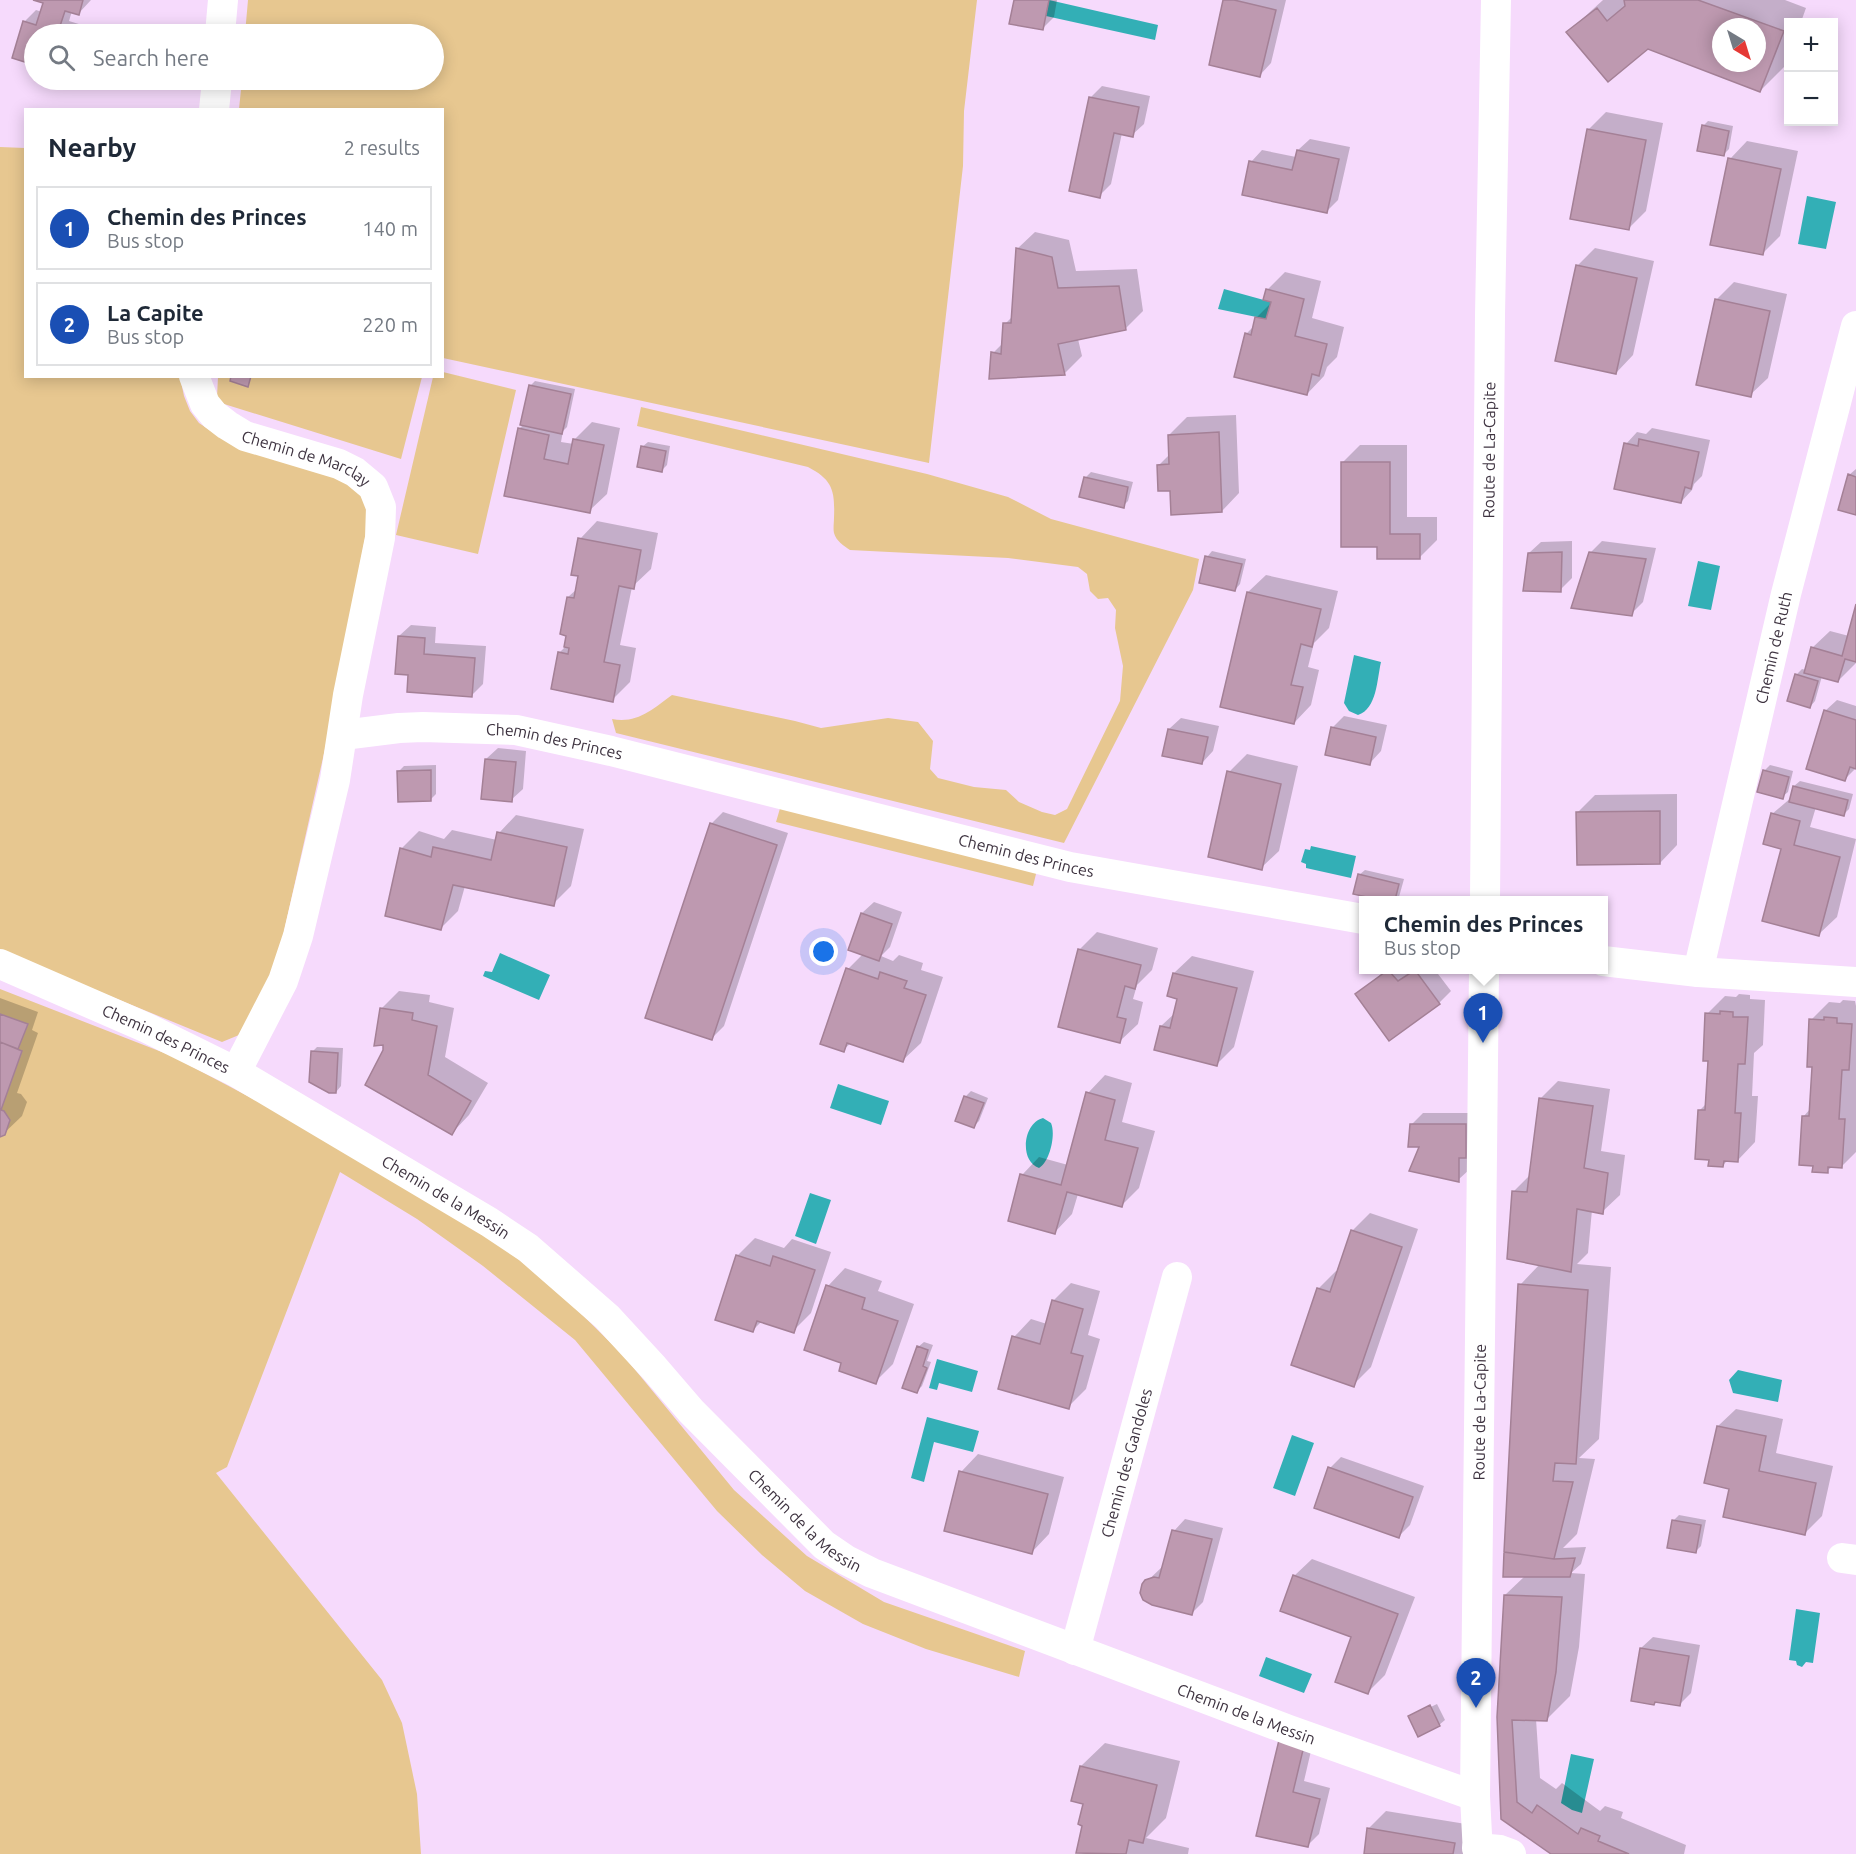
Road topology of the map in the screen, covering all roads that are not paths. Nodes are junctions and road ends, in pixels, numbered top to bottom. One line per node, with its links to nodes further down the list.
1 (223, 0): 3 (street)
2 (1496, 0): 9 (street, Route de La-Capite)
3 (221, 24)
4 (216, 90): 5 (street)
5 (214, 108)
6 (1856, 326): 13 (street, Chemin de Ruth)
7 (195, 378): 8 (street, Chemin de Marclay)
8 (343, 735): 10 (street, Chemin des Princes); 16 (street, Chemin des Princes)
9 (1485, 896)
10 (1359, 918)
11 (1608, 962): 13 (street)
12 (0, 964): 16 (street, Chemin des Princes)
13 (1698, 972): 15 (street)
14 (1484, 974): 19 (street, Route de La-Capite)
15 (1856, 982)
16 (237, 1072): 18 (street, Chemin de la Messin)
17 (1177, 1277): 18 (street, Chemin des Gandoles)
18 (1075, 1650): 19 (street, Chemin de la Messin)
19 (1475, 1796): 20 (street, Route de La-Capite)
20 (1477, 1851): 21 (street)
21 (1511, 1854)

